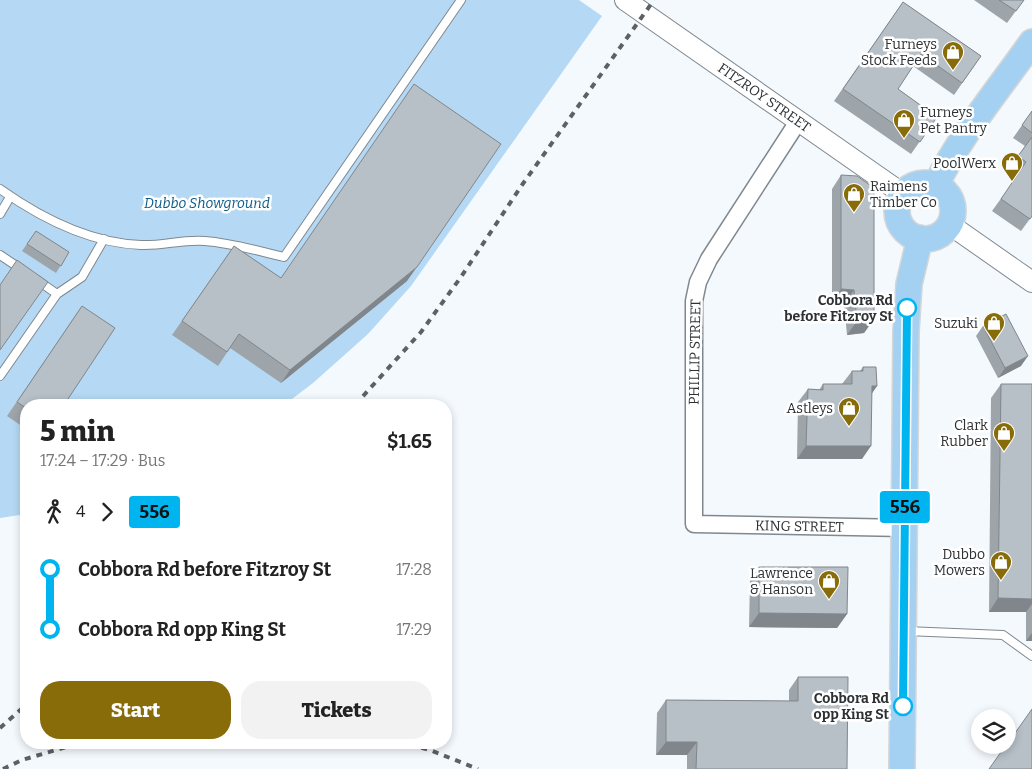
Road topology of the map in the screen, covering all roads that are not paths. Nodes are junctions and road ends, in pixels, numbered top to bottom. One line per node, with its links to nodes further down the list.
1 (461, 0): 12 (lane)
2 (625, 0): 4 (street, FITZROY STREET)
3 (1032, 42): 5 (main road)
4 (799, 120): 7 (street, FITZROY STREET); 19 (street, PHILLIP STREET)
5 (936, 185): 7 (main road); 10 (main road)
6 (0, 189): 8 (lane)
7 (903, 194): 11 (main road)
8 (10, 196): 9 (lane); 12 (lane)
9 (0, 214)
10 (949, 224): 11 (main road); 16 (street)
11 (920, 238): 20 (main road)
12 (104, 239): 17 (lane)
13 (0, 255): 14 (lane)
14 (24, 271)
15 (32, 277): 17 (lane)
16 (1032, 282)
17 (57, 294): 18 (lane)
18 (0, 376)
19 (694, 524): 20 (street, KING STREET)
20 (905, 528): 21 (main road)
21 (904, 631): 22 (lane); 23 (main road)
22 (1032, 656)
23 (902, 769)

